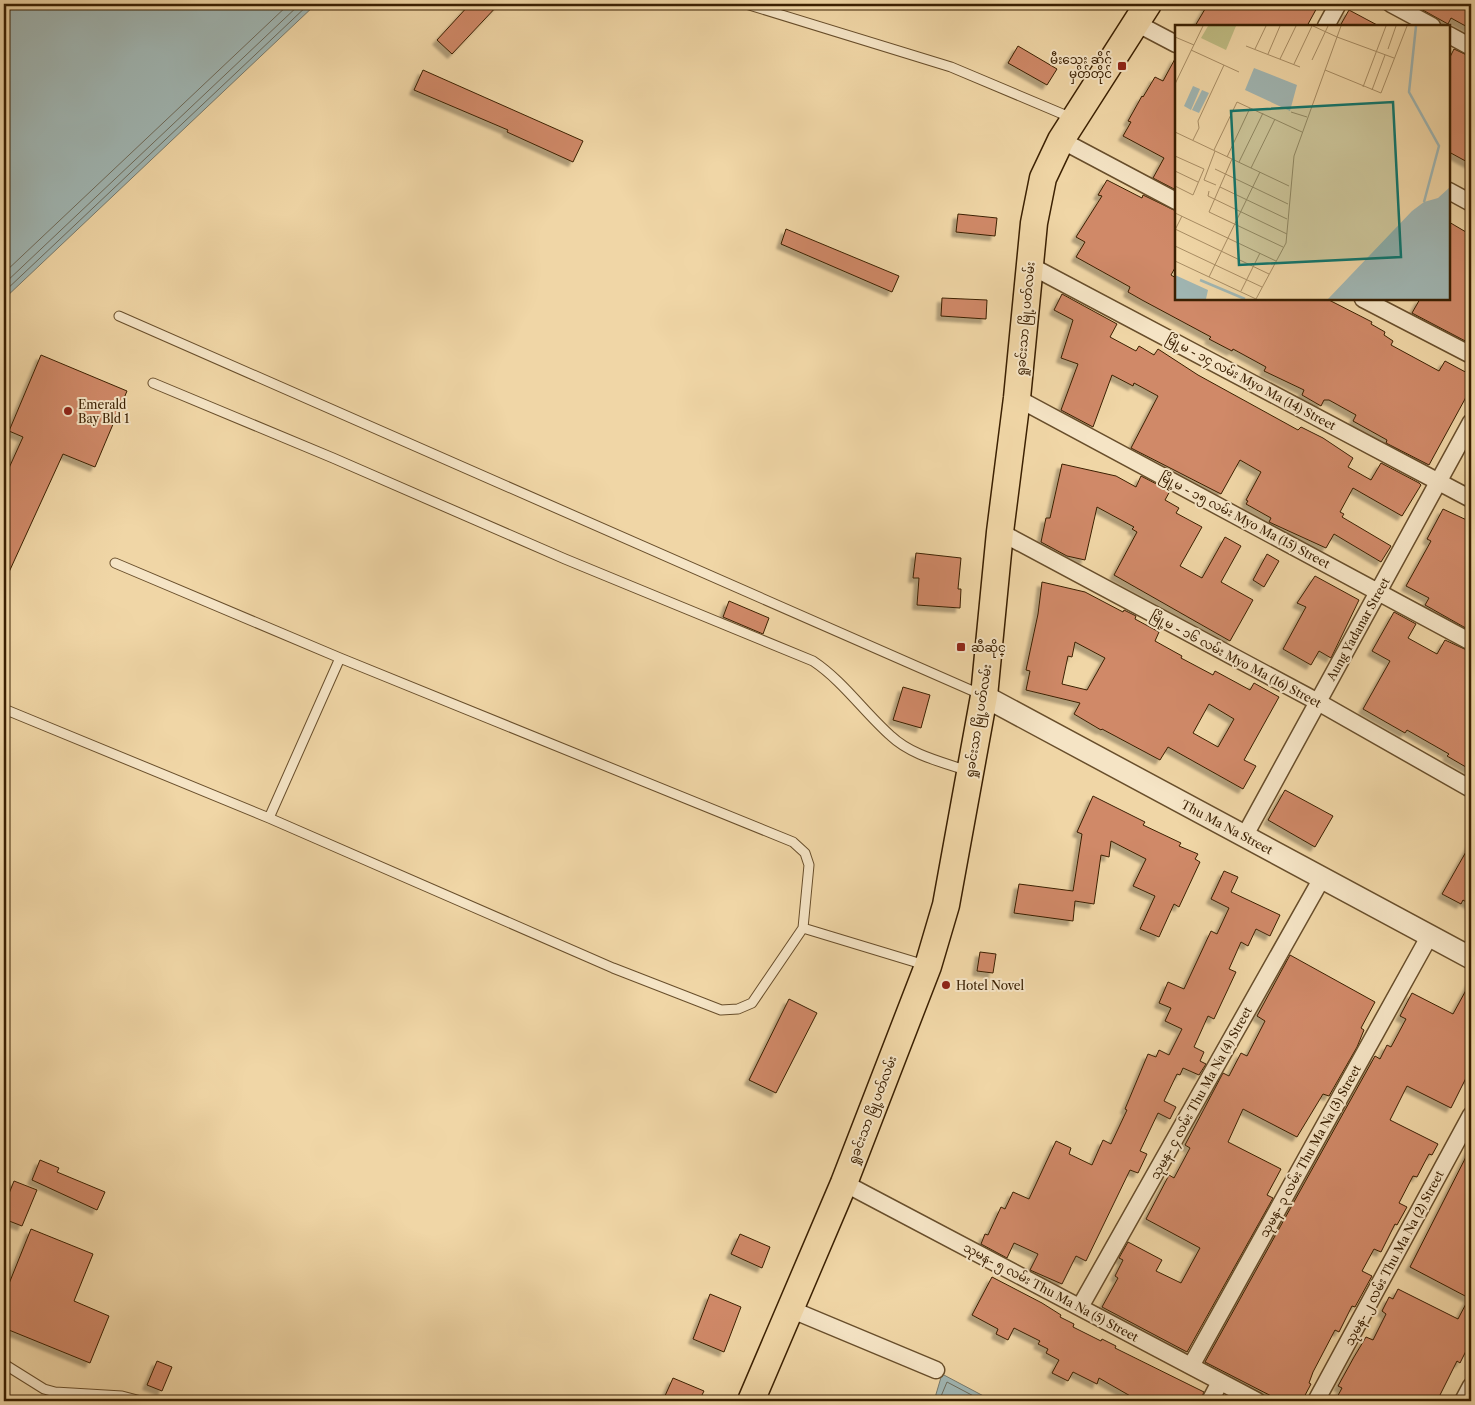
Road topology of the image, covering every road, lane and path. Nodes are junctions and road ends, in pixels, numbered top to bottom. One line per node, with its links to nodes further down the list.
1 (746, 4): 10 (lane)
2 (1338, 4): 5 (street)
3 (1391, 4): 6 (street)
4 (1142, 13): 8 (street); 10 (main road, ရှုခင်းသာ မြို့ပတ်လမ်း)
5 (1327, 25)
6 (1430, 25)
7 (1450, 36): 9 (street)
8 (1175, 43)
9 (1471, 48)
10 (1075, 119): 11 (main road, ရှုခင်းသာ မြို့ပတ်လမ်း)
11 (1061, 140): 13 (street); 15 (main road, ရှုခင်းသာ မြို့ပတ်လမ်း)
12 (1450, 192): 14 (street)
13 (1175, 200)
14 (1471, 203)
15 (1030, 265): 20 (main road, ရှုခင်းသာ မြို့ပတ်လမ်း); 22 (street, မြို့မ - ၁၄ လမ်း Myo Ma (14) Street)
16 (1365, 300): 18 (street)
17 (119, 316): 29 (lane)
18 (1471, 355)
19 (153, 383): 32 (lane)
20 (1018, 398): 24 (main road, ရှုခင်းသာ မြို့ပတ်လမ်း); 26 (street, မြို့မ - ၁၅ လမ်း Myo Ma (15) Street)
21 (1471, 422): 22 (street, Aung Yadanar Street)
22 (1439, 481): 23 (street, မြို့မ - ၁၄ လမ်း Myo Ma (14) Street); 26 (street, Aung Yadanar Street)
23 (1471, 499)
24 (1000, 532): 29 (main road, ရှုခင်းသာ မြို့ပတ်လမ်း); 30 (street, မြို့မ - ၁၆ လမ်း Myo Ma (16) Street)
25 (115, 563): 28 (lane)
26 (1379, 591): 27 (street, မြို့မ - ၁၅ လမ်း Myo Ma (15) Street); 30 (street, Aung Yadanar Street)
27 (1471, 642)
28 (340, 658): 34 (lane); 37 (lane)
29 (984, 696): 32 (main road, ရှုခင်းသာ မြို့ပတ်လမ်း); 35 (street, Thu Ma Na Street)
30 (1318, 702): 33 (street, မြို့မ - ၁၆ လမ်း Myo Ma (16) Street); 35 (street, Aung Yadanar Street)
31 (4, 709): 34 (lane)
32 (970, 772): 40 (main road, ရှုခင်းသာ မြို့ပတ်လမ်း)
33 (1471, 789)
34 (268, 818): 37 (lane)
35 (1244, 837): 36 (street, Thu Ma Na Street)
36 (1322, 878): 38 (street, Thu Ma Na Street); 43 (street, သုမန- ၄ လမ်း Thu Ma Na (4) Street)
37 (803, 928): 40 (lane)
38 (1430, 935): 39 (street, Thu Ma Na Street); 46 (street, သုမန- ၃ လမ်း Thu Ma Na (3) Street)
39 (1471, 958)
40 (928, 966): 42 (main road, ရှုခင်းသာ မြို့ပတ်လမ်း)
41 (1471, 1115): 54 (street, သုမန- ၂ လမ်း Thu Ma Na (2) Street)
42 (844, 1182): 43 (street, သုမန- ၅ လမ်း Thu Ma Na (5) Street); 44 (main road, ရှုခင်းသာ မြို့ပတ်လမ်း)
43 (1080, 1307): 46 (street, သုမန- ၅ လမ်း Thu Ma Na (5) Street)
44 (790, 1309): 47 (street); 51 (main road, ရှုခင်းသာ မြို့ပတ်လမ်း)
45 (4, 1364): 50 (lane)
46 (1191, 1366): 48 (street, သုမန- ၅ လမ်း Thu Ma Na (5) Street)
47 (936, 1370)
48 (1220, 1382): 52 (street); 53 (street, သုမန- ၅ လမ်း Thu Ma Na (5) Street)
49 (1471, 1386): 55 (street)
50 (141, 1401)
51 (751, 1401)
52 (1210, 1401)
53 (1257, 1401)
54 (1316, 1401)
55 (1463, 1401)

